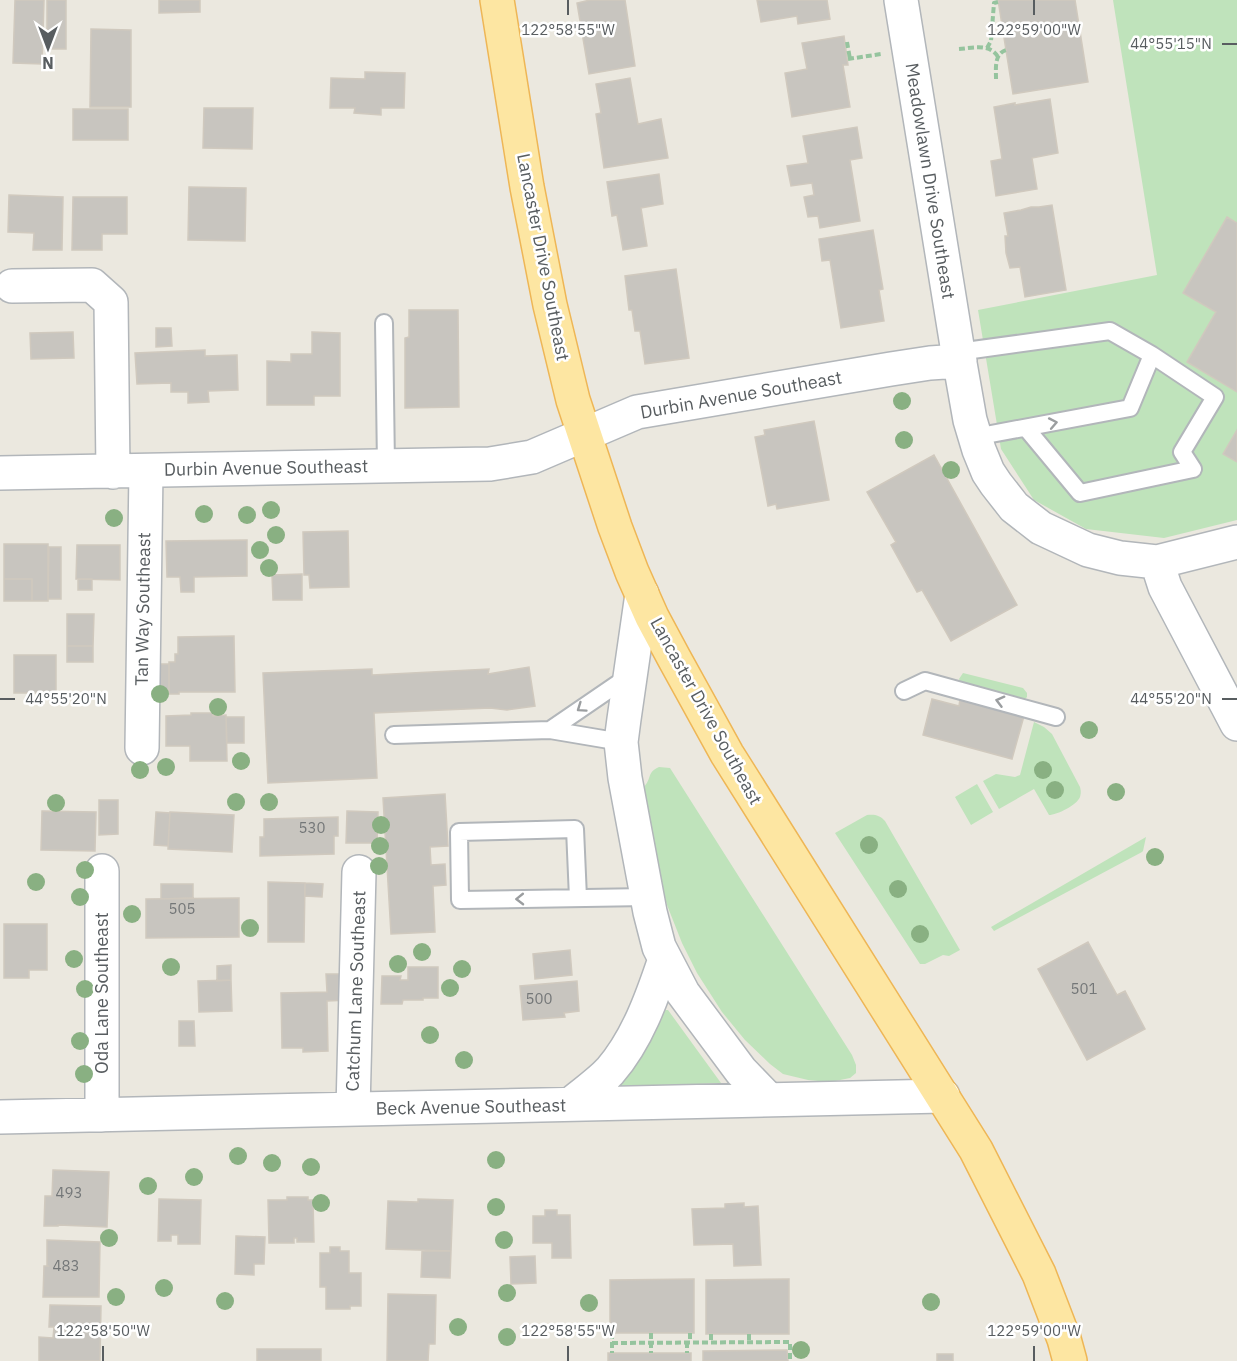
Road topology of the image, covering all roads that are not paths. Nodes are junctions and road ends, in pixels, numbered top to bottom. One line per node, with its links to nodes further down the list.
1 (497, 0): 8 (main road, Lancaster Drive Southeast)
2 (901, 0): 6 (street, Meadowlawn Drive Southeast)
3 (12, 286): 12 (street)
4 (384, 323): 10 (lane)
5 (1152, 355): 6 (lane); 7 (lane, one-way to 5); 7 (lane)
6 (959, 357): 8 (street, Durbin Avenue Southeast); 9 (street)
7 (1026, 428): 9 (lane)
8 (584, 434): 10 (street, Durbin Avenue Southeast); 16 (main road, Lancaster Drive Southeast)
9 (975, 437): 15 (street)
10 (386, 466): 11 (street, Durbin Avenue Southeast)
11 (146, 471): 12 (street, Durbin Avenue Southeast); 24 (street, Tan Way Southeast)
12 (113, 472): 13 (street, Durbin Avenue Southeast)
13 (0, 474)
14 (1237, 542): 15 (street)
15 (1157, 562): 20 (street)
16 (642, 594): 17 (street); 30 (main road, Lancaster Drive Southeast)
17 (630, 675): 21 (lane, one-way to 21); 23 (street)
18 (904, 691): 19 (lane, one-way to 18)
19 (1056, 717)
20 (1237, 724)
21 (550, 730): 22 (lane); 23 (lane)
22 (394, 735)
23 (621, 742): 27 (street)
24 (142, 748)
25 (102, 871): 34 (street, Oda Lane Southeast)
26 (359, 872): 33 (street, Catchum Lane Southeast)
27 (647, 897): 28 (lane); 29 (street)
28 (578, 898): 28 (lane, one-way to 28)
29 (665, 959): 31 (street); 32 (street)
30 (943, 1096): 31 (street, Beck Avenue Southeast); 36 (main road, Lancaster Drive Southeast)
31 (769, 1100): 32 (street, Beck Avenue Southeast)
32 (571, 1104): 33 (street, Beck Avenue Southeast)
33 (353, 1109): 34 (street, Beck Avenue Southeast)
34 (102, 1115): 35 (street, Beck Avenue Southeast)
35 (0, 1117)
36 (1070, 1361)

